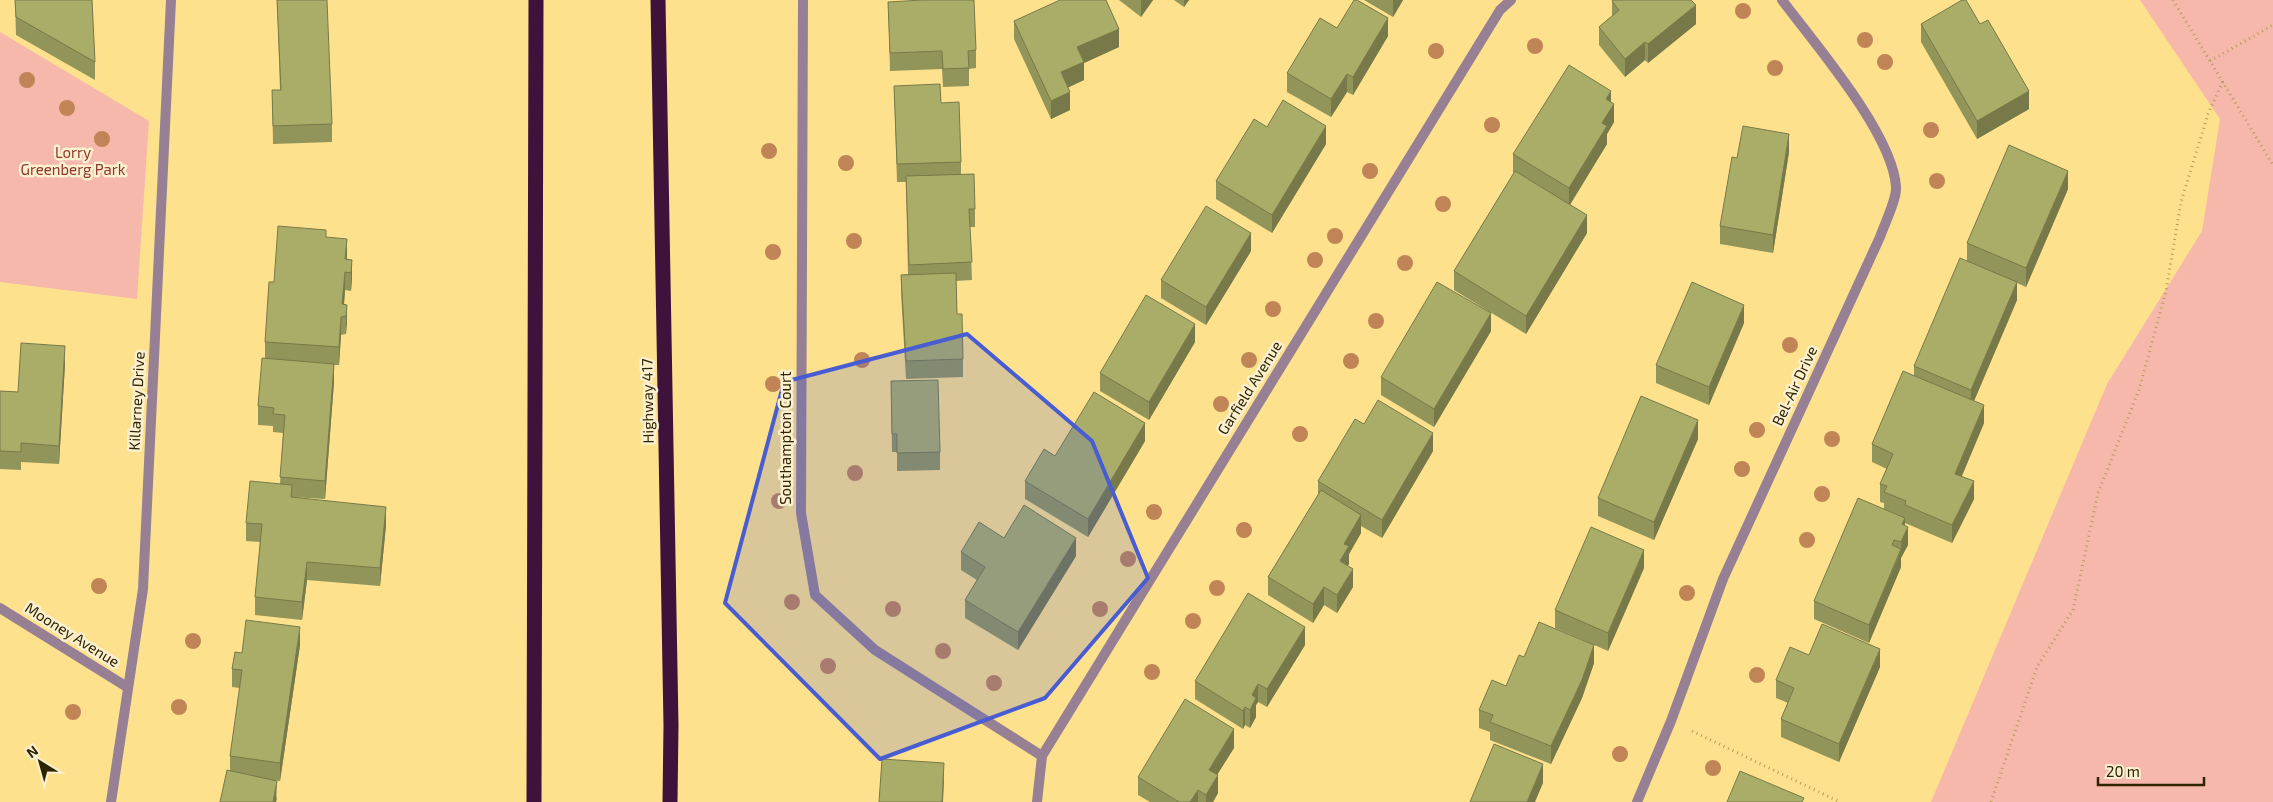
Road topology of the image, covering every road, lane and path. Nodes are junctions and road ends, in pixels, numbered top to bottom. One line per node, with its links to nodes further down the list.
1 (171, 0): 13 (street, Killarney Drive)
2 (536, 0): 17 (highway)
3 (658, 0): 18 (highway, Highway 417)
4 (803, 0): 15 (street, Southampton Court)
5 (1511, 0): 15 (street, Garfield Avenue)
6 (1782, 0): 14 (street, Bel-Air Drive)
7 (2173, 0): 9 (path)
8 (2273, 25): 9 (path)
9 (2210, 61): 10 (path)
10 (2223, 81): 11 (path); 22 (path)
11 (2273, 165)
12 (0, 608): 13 (street, Mooney Avenue)
13 (127, 687): 16 (street, Killarney Drive)
14 (1671, 721): 20 (street, Bel-Air Drive); 21 (path)
15 (1042, 756): 19 (street, Garfield Avenue)
16 (111, 802)
17 (534, 802)
18 (670, 802)
19 (1037, 802)
20 (1637, 802)
21 (1840, 802)
22 (1991, 802)

